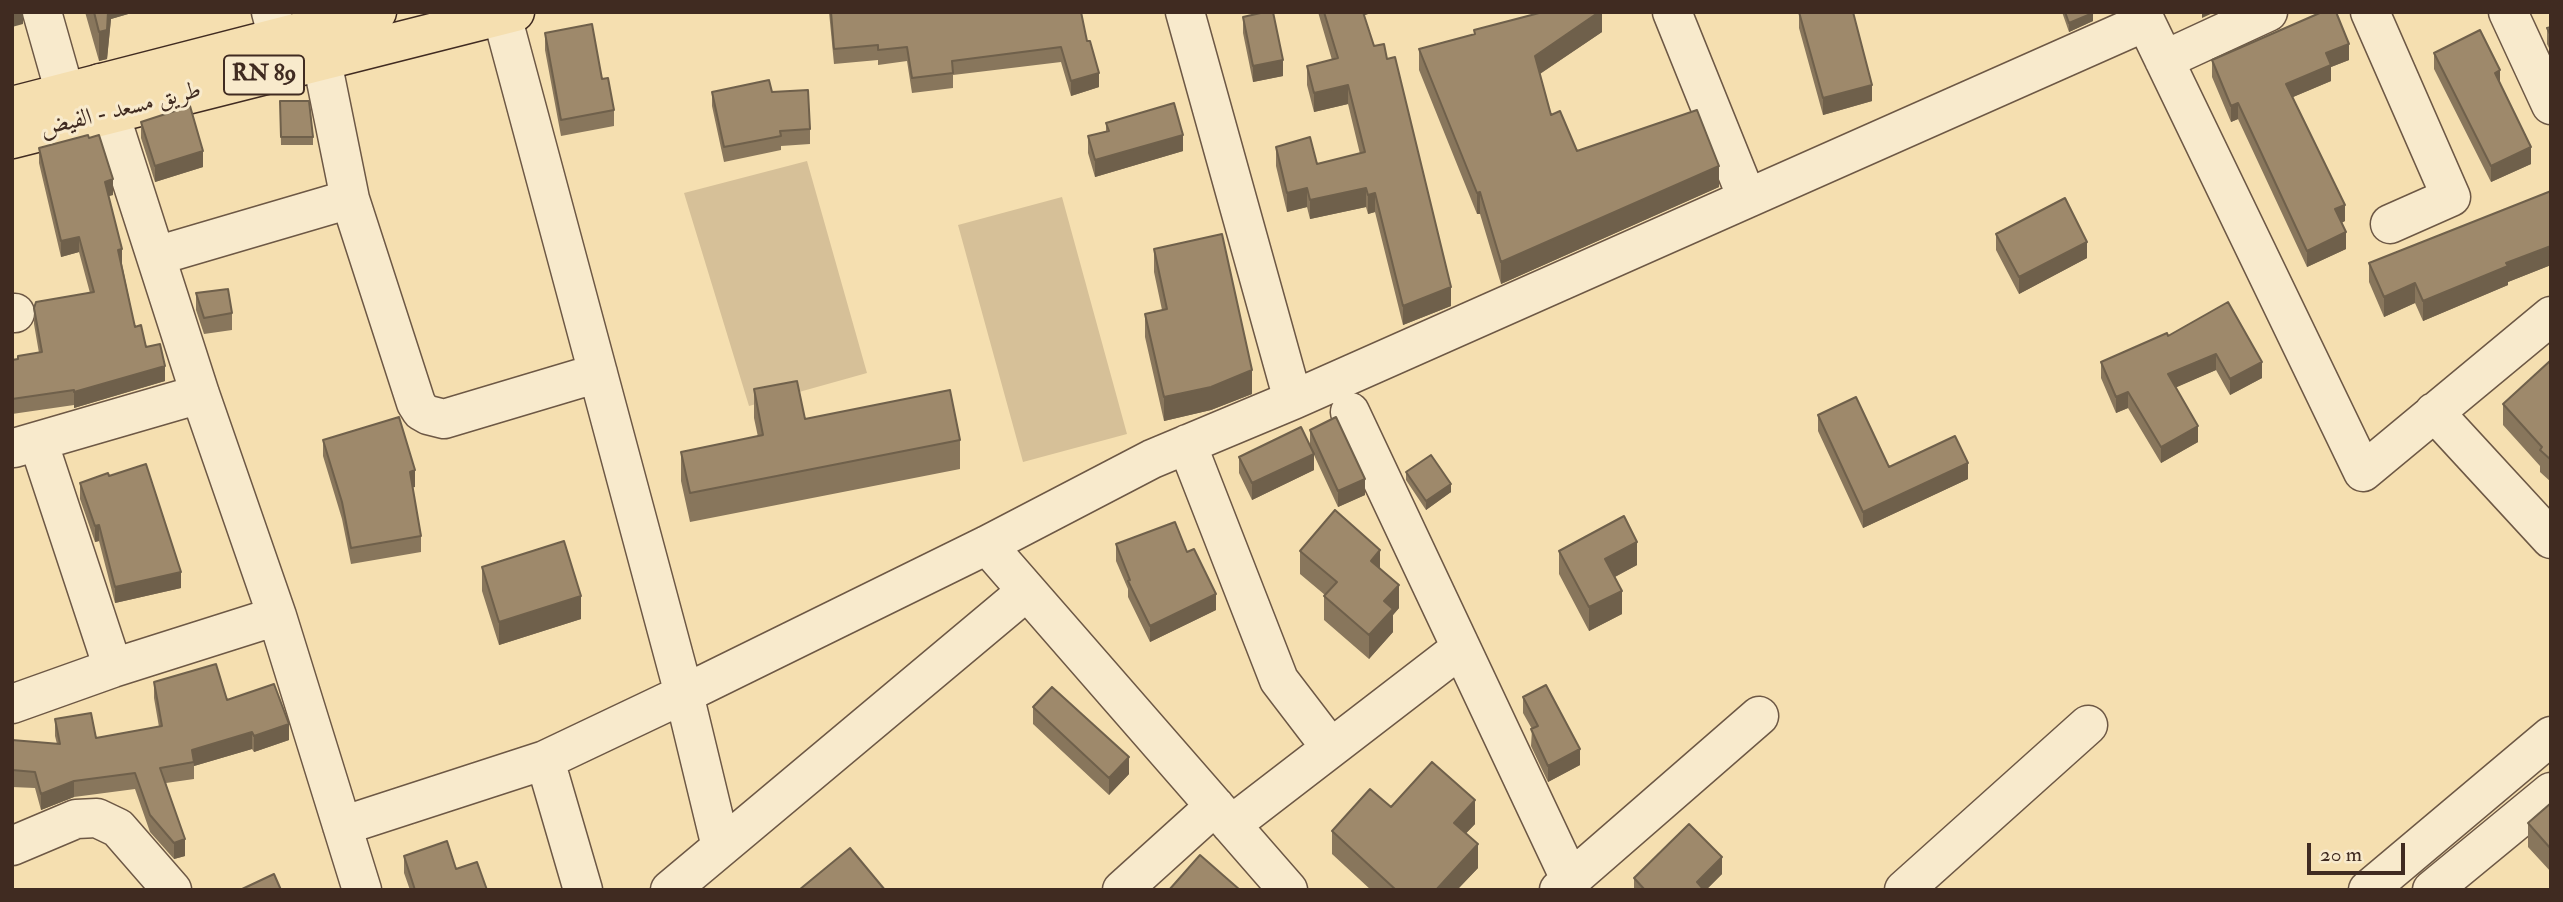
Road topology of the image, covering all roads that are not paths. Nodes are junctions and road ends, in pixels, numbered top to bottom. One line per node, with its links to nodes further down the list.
1 (42, 12): 13 (street)
2 (377, 12): 10 (main road, طريق مسعد - الفيض / RN 89)
3 (1185, 12): 24 (street)
4 (1672, 12): 17 (street)
5 (2268, 12): 11 (street)
6 (2370, 12): 19 (street)
7 (2508, 12): 14 (street)
8 (506, 13): 12 (main road, طريق مسعد - الفيض / RN 89); 22 (street)
9 (2143, 17): 11 (street); 17 (street)
10 (275, 25): 13 (main road, طريق مسعد - الفيض / RN 89)
11 (2164, 60): 26 (street)
12 (322, 61): 13 (main road, طريق مسعد - الفيض / RN 89); 18 (street)
13 (92, 97): 15 (main road, طريق مسعد - الفيض / RN 89); 16 (main road, طريق مسعد - الفيض / RN 89); 20 (street)
14 (2551, 104)
15 (12, 106)
16 (12, 139)
17 (1747, 198): 24 (street)
18 (350, 199): 20 (street); 22 (street)
19 (2390, 224)
20 (156, 256): 23 (street)
21 (2551, 316): 26 (street)
22 (598, 373): 35 (street)
23 (200, 394): 28 (street); 32 (street)
24 (1293, 400): 27 (street)
25 (1350, 412): 33 (street)
26 (2434, 412): 29 (street)
27 (1187, 444): 30 (street); 40 (street)
28 (25, 445): 34 (street)
29 (2551, 539)
30 (988, 545): 31 (street); 35 (street)
31 (1027, 591): 43 (street); 46 (street)
32 (277, 616): 34 (street); 44 (street)
33 (1461, 648): 40 (street); 47 (street)
34 (113, 668): 36 (street)
35 (684, 694): 41 (street); 46 (street)
36 (12, 704)
37 (1759, 716): 47 (street)
38 (2088, 725): 54 (street)
39 (2551, 736): 55 (street)
40 (1331, 748): 43 (street)
41 (545, 760): 44 (street); 50 (street)
42 (2551, 792): 56 (street)
43 (1223, 816): 52 (street); 53 (street)
44 (342, 826): 49 (street)
45 (12, 846): 48 (street)
46 (721, 848): 51 (street)
47 (1578, 882)
48 (172, 890)
49 (362, 890)
50 (583, 890)
51 (670, 890)
52 (1122, 890)
53 (1288, 890)
54 (1904, 890)
55 (2368, 890)
56 (2432, 890)

